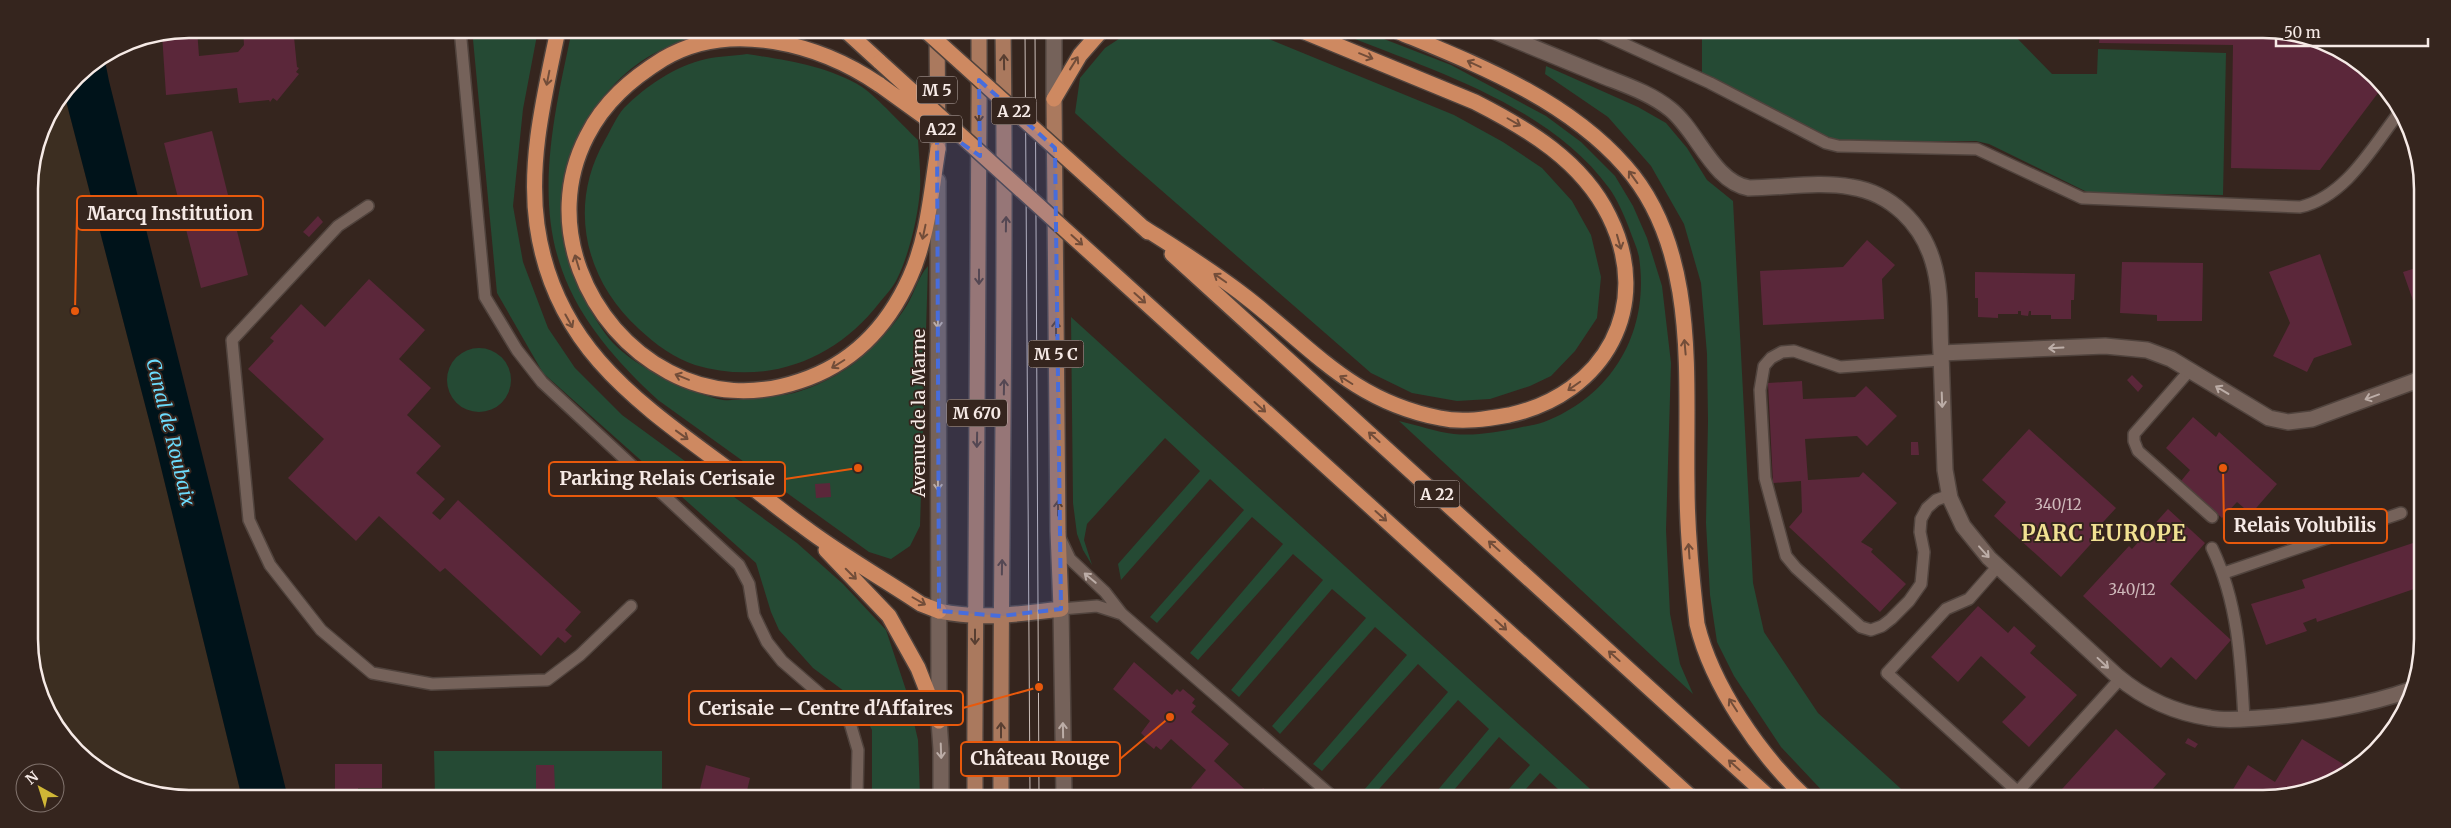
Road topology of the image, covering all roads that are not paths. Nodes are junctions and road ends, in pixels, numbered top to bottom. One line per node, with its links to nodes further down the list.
1 (461, 38): 41 (lane)
2 (556, 38): 26 (highway, one-way to 26)
3 (854, 38): 17 (highway, bridge)
4 (934, 38): 19 (highway, A 22, bridge)
5 (936, 38): 16 (main road, Avenue de la Marne / M 5)
6 (979, 38): 35 (main road, M 670, one-way to 35)
7 (1003, 38): 36 (main road, M 670, one-way to 7)
8 (1054, 38): 14 (street, M 5 C)
9 (1095, 38): 14 (highway, one-way to 9)
10 (1320, 38): 19 (highway, one-way to 19)
11 (1412, 38): 49 (highway, one-way to 11)
12 (1511, 38): 20 (street)
13 (1611, 38): 15 (lane)
14 (1054, 99): 27 (main road, M 5 C, one-way to 14)
15 (2396, 117)
16 (938, 150): 17 (highway, A22, one-way to 17, bridge); 33 (street, Avenue de la Marne / M 5, one-way to 33)
17 (1002, 172): 47 (highway, one-way to 47, bridge)
18 (368, 206): 31 (lane)
19 (1141, 226): 48 (highway, A 22, one-way to 19)
20 (1941, 356): 21 (street, one-way to 20); 23 (street, one-way to 23); 23 (lane)
21 (2190, 370): 22 (street, one-way to 21); 25 (lane)
22 (2414, 381)
23 (1950, 495): 29 (street, one-way to 29)
24 (2401, 513): 30 (lane)
25 (2212, 517)
26 (804, 528): 33 (highway, one-way to 33); 40 (highway, one-way to 40)
27 (1058, 531): 32 (main road, M 5 C); 34 (lane, one-way to 27)
28 (2212, 548): 30 (lane)
29 (1998, 566): 37 (street, one-way to 37); 50 (lane)
30 (2224, 573): 39 (lane)
31 (631, 606)
32 (1061, 609): 34 (lane); 36 (main road); 45 (street, M 5 C, one-way to 32)
33 (939, 611): 35 (main road); 40 (street, Avenue de la Marne / M 5)
34 (1122, 614): 46 (lane)
35 (975, 616): 36 (main road); 43 (main road, M 670, one-way to 43)
36 (1001, 616): 44 (main road, M 670, one-way to 36)
37 (2120, 679): 39 (street); 51 (lane)
38 (2404, 691): 39 (street)
39 (2244, 720)
40 (939, 721): 42 (street, Avenue de la Marne / M 5, one-way to 42)
41 (857, 790)
42 (941, 790)
43 (975, 790)
44 (1001, 790)
45 (1064, 790)
46 (1325, 790)
47 (1683, 790)
48 (1761, 790)
49 (1799, 790)
50 (2010, 790)
51 (2020, 790)

